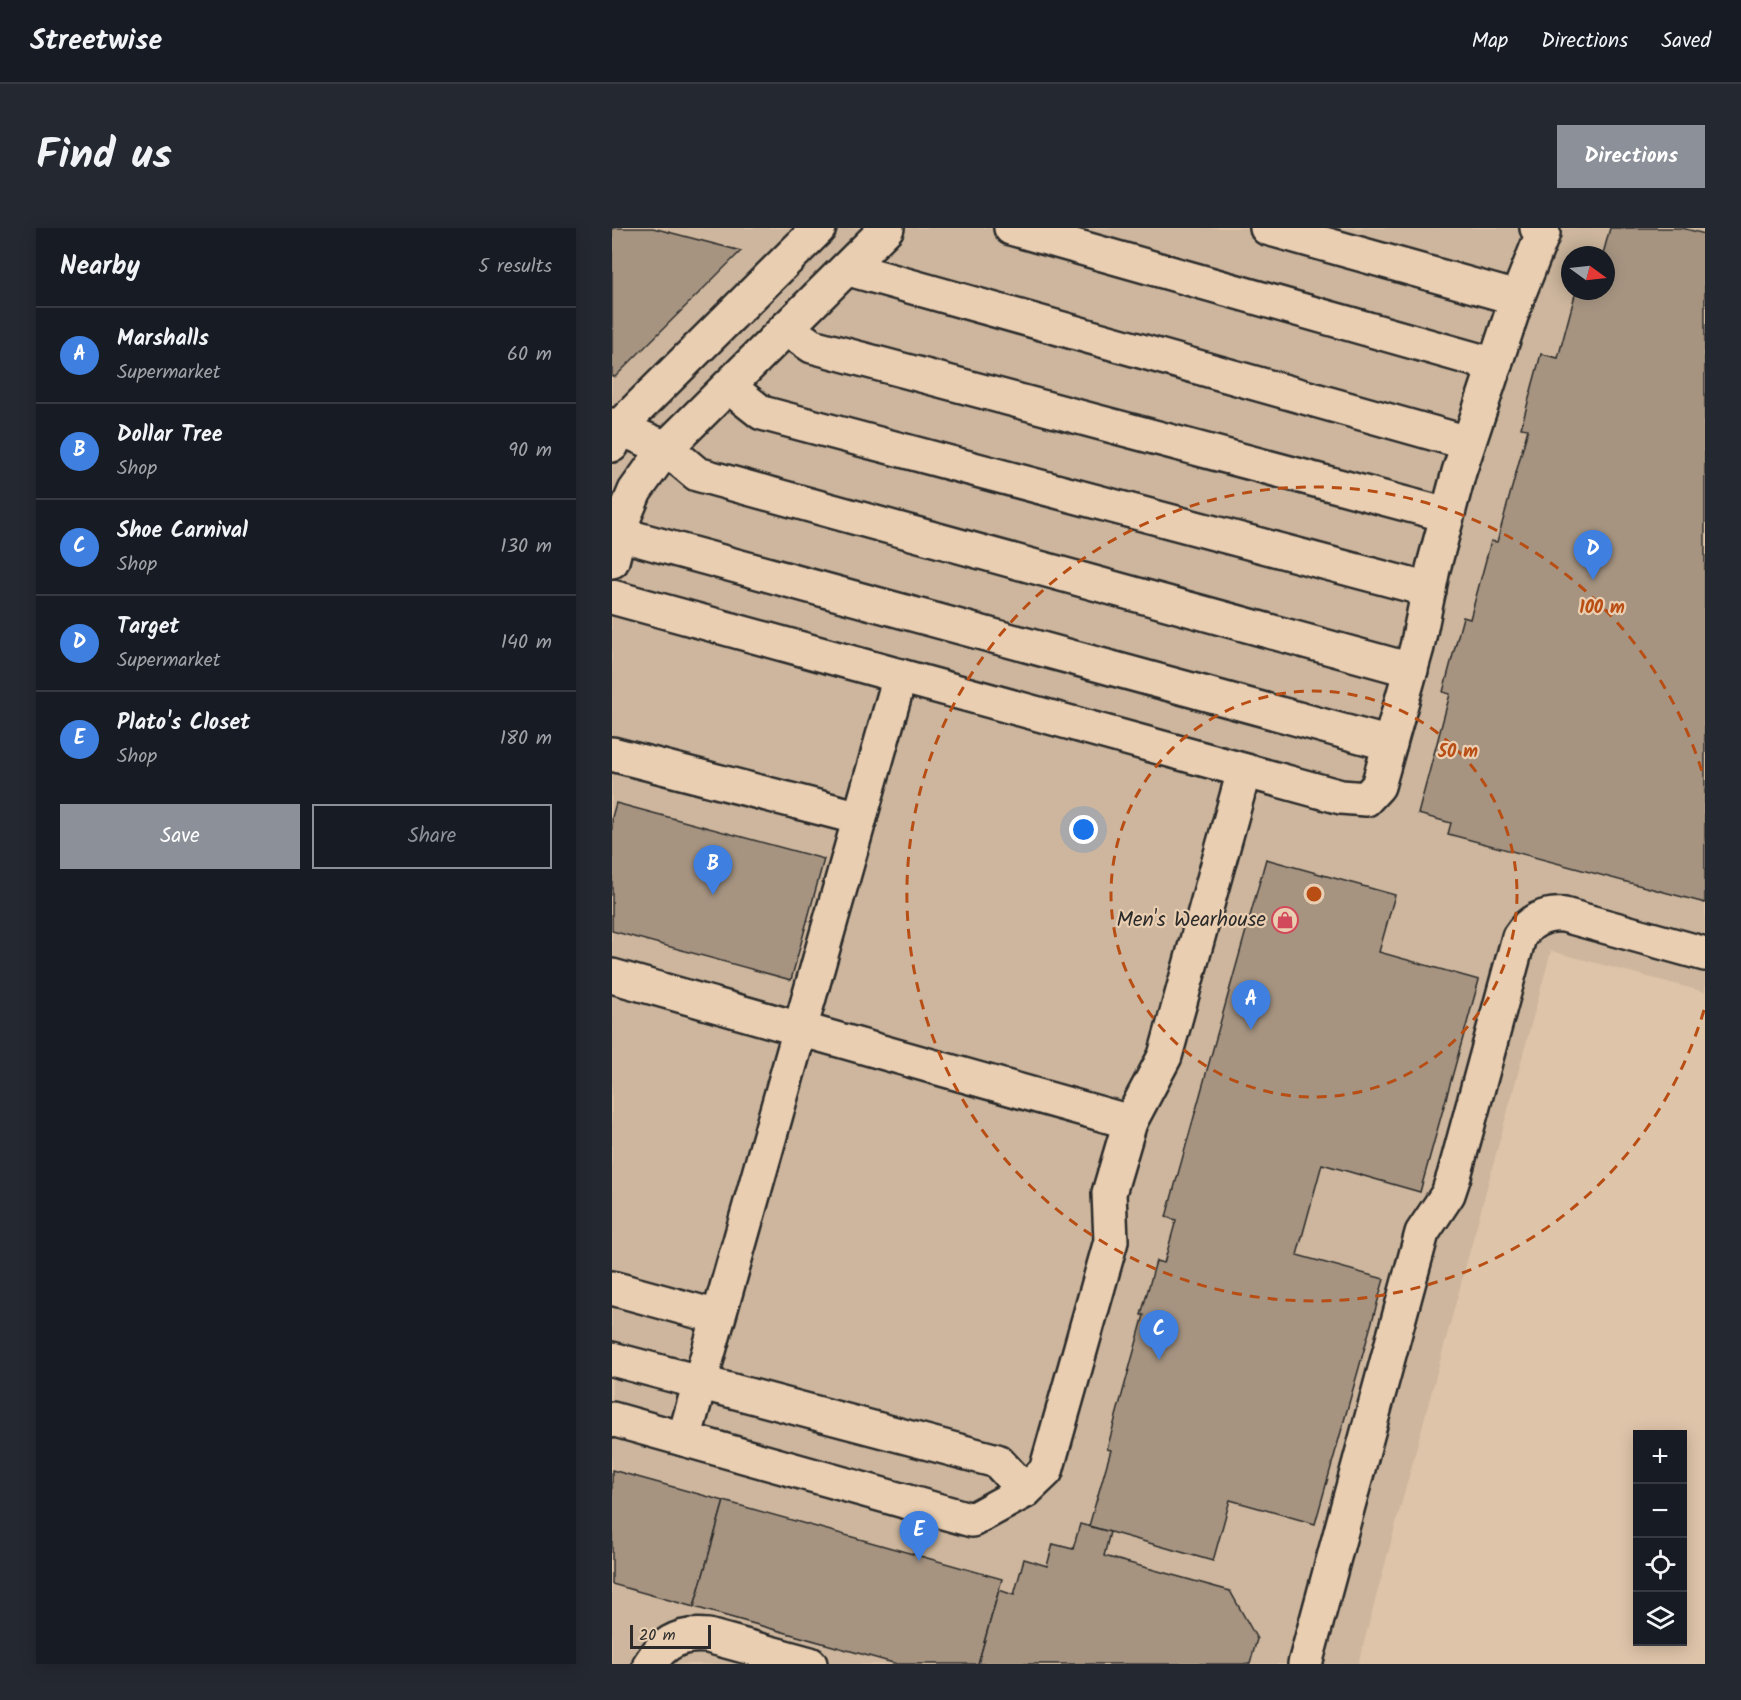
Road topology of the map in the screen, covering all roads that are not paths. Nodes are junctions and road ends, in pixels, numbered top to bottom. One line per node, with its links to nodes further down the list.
1 (819, 228): 12 (lane)
2 (887, 228): 7 (lane)
3 (1011, 228): 10 (lane)
4 (1269, 228): 6 (lane)
5 (1538, 228): 8 (lane)
6 (1345, 238): 8 (lane)
7 (849, 269): 9 (lane); 13 (lane)
8 (1516, 298): 10 (lane)
9 (786, 328): 11 (lane); 15 (lane)
10 (1495, 365): 13 (lane)
11 (729, 387): 14 (lane); 17 (lane)
12 (614, 432): 14 (lane)
13 (1468, 443): 15 (lane)
14 (666, 448): 16 (lane); 19 (lane)
15 (1447, 515): 17 (lane)
16 (616, 547): 21 (lane)
17 (1429, 590): 19 (lane)
18 (612, 597): 20 (lane)
19 (1411, 670): 21 (lane)
20 (900, 676): 23 (lane); 24 (lane)
21 (1390, 744): 23 (lane)
22 (612, 754): 24 (lane)
23 (1244, 771): 28 (lane)
24 (860, 818): 27 (lane)
25 (1705, 954): 38 (lane)
26 (613, 982): 27 (lane)
27 (800, 1030): 28 (lane); 30 (lane)
28 (1130, 1122): 35 (lane)
29 (612, 1288): 30 (lane)
30 (718, 1317): 32 (lane)
31 (612, 1359): 32 (lane)
32 (700, 1382): 34 (lane); 35 (lane)
33 (612, 1419): 34 (lane)
34 (684, 1439): 35 (lane)
35 (1025, 1491)
36 (650, 1664): 37 (lane)
37 (810, 1664)
38 (1305, 1664)

